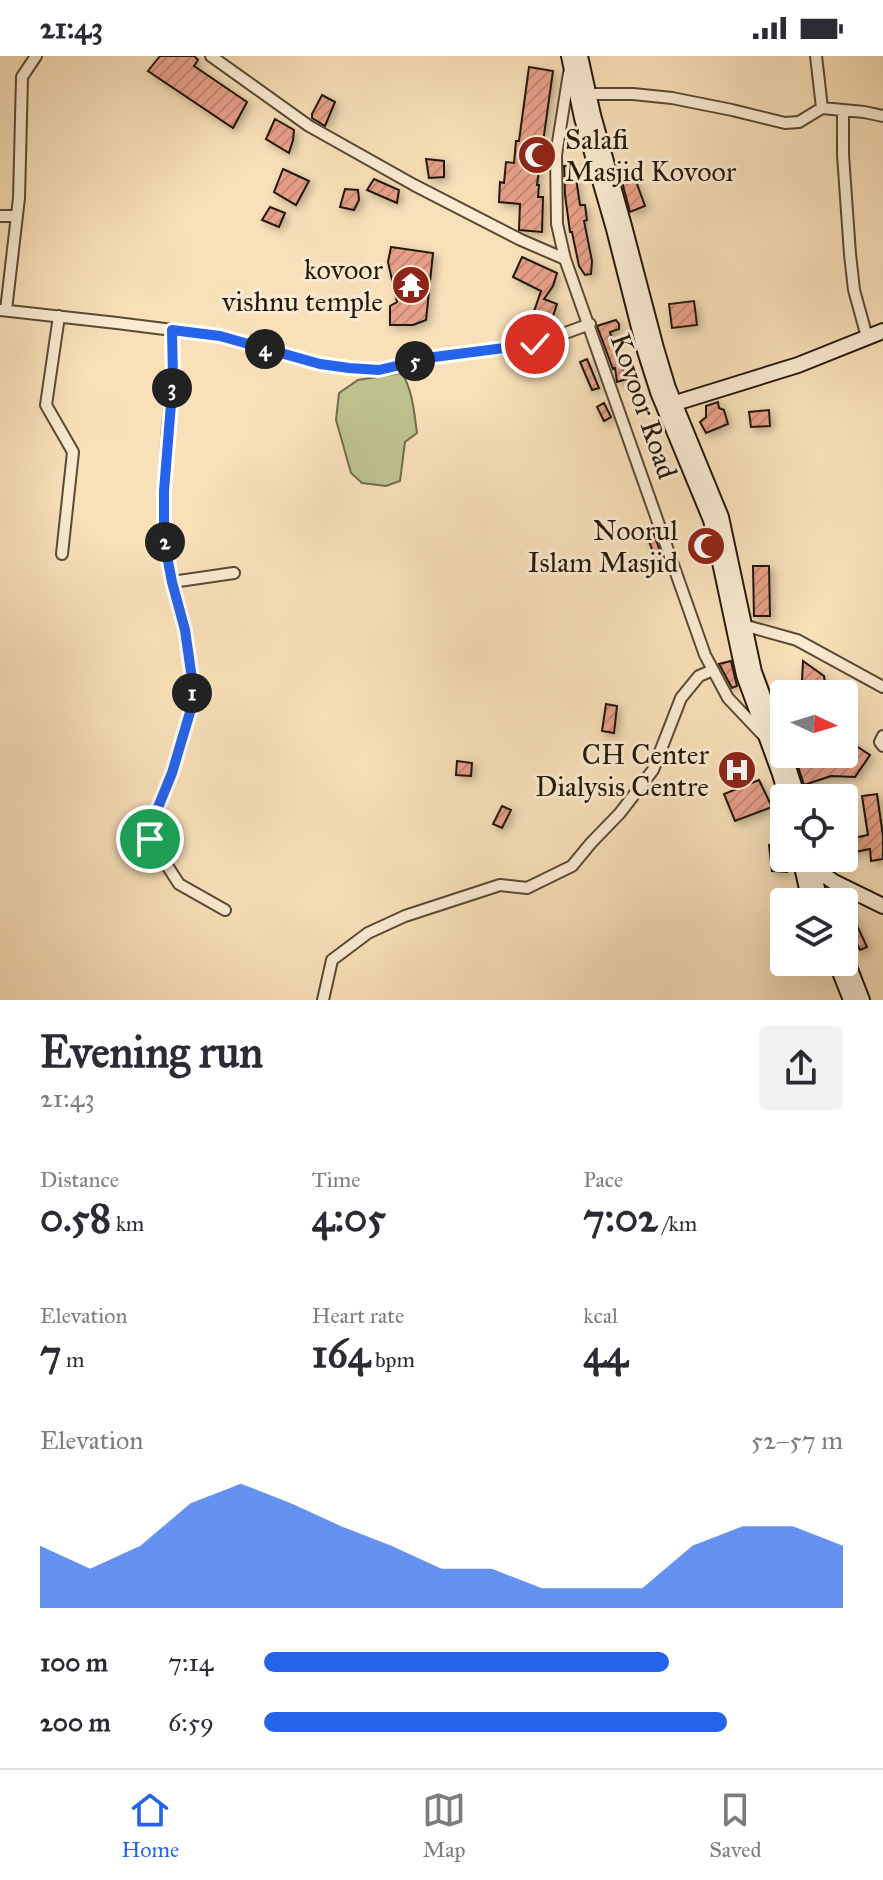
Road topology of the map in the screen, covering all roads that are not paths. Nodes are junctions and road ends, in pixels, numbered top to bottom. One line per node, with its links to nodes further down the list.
1 (36, 56): 10 (street)
2 (211, 56): 11 (street)
3 (816, 56): 6 (street)
4 (573, 58): 5 (main road); 11 (street, Kovoor Road); 18 (main road)
5 (588, 94): 6 (street); 18 (main road)
6 (822, 108): 7 (street)
7 (843, 111): 8 (street); 17 (street)
8 (883, 116)
9 (0, 216): 10 (street)
10 (17, 216): 12 (street)
11 (565, 259): 14 (street, Kovoor Road)
12 (3, 310): 13 (street)
13 (59, 316): 15 (street); 20 (street)
14 (590, 324): 15 (street); 24 (street, Kovoor Road)
15 (172, 330): 22 (street)
16 (883, 331): 17 (main road)
17 (867, 337): 18 (main road)
18 (670, 407): 19 (main road)
19 (691, 457): 23 (main road); 27 (main road)
20 (62, 554)
21 (234, 573): 22 (street)
22 (172, 582): 33 (street)
23 (743, 625): 25 (street); 26 (main road)
24 (713, 670): 29 (street, Kovoor Road); 36 (street)
25 (883, 687)
26 (770, 721)
27 (770, 729)
28 (883, 736): 30 (street)
29 (770, 739)
30 (883, 746)
31 (822, 872): 32 (main road)
32 (883, 906)
33 (225, 910)
34 (842, 976): 37 (main road)
35 (853, 976): 38 (main road)
36 (323, 1000)
37 (851, 1000)
38 (862, 1000)

